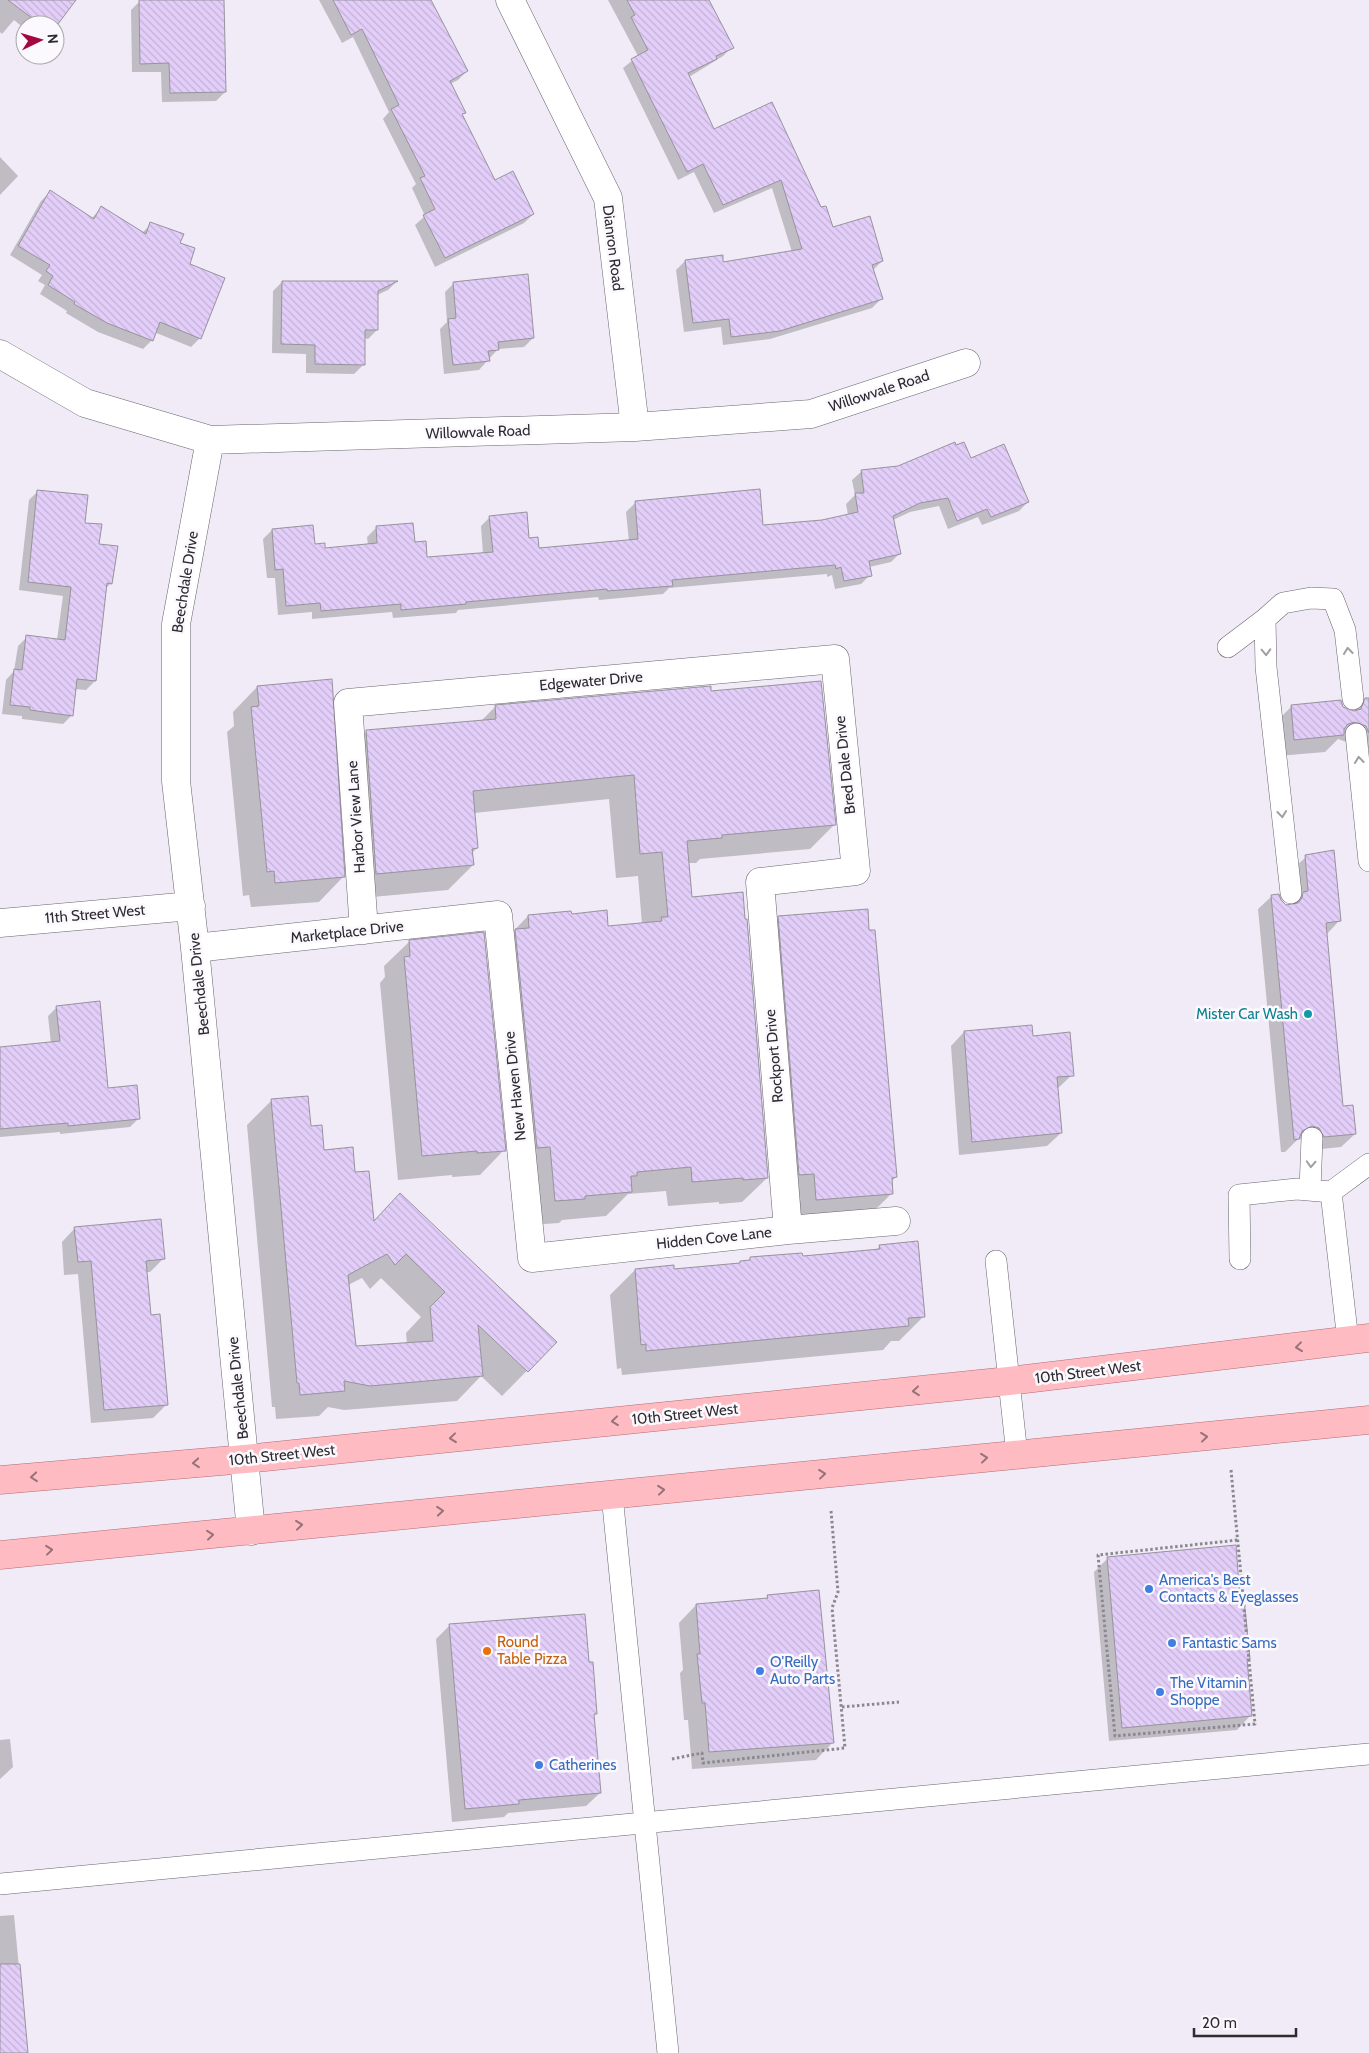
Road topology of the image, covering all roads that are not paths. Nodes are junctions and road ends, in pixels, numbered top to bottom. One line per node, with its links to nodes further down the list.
1 (510, 0): 4 (street, Dianron Road)
2 (0, 354): 5 (street, Willowvale Road)
3 (966, 363): 4 (street, Willowvale Road)
4 (635, 427): 5 (street, Willowvale Road)
5 (210, 440): 15 (street, Beechdale Drive)
6 (1265, 619): 7 (lane); 9 (lane, one-way to 6); 14 (lane, one-way to 14)
7 (1228, 646)
8 (835, 659): 10 (street, Edgewater Drive); 13 (street, Bred Dale Drive)
9 (1353, 699)
10 (348, 703): 18 (street, Harbor View Lane)
11 (1356, 734): 12 (lane, one-way to 11)
12 (1369, 861)
13 (760, 882): 25 (street, Rockport Drive)
14 (1291, 893)
15 (191, 906): 17 (street, 11th Street West); 19 (street, Beechdale Drive)
16 (498, 915): 18 (street, Marketplace Drive); 26 (street, New Haven Drive)
17 (0, 923)
18 (364, 930): 19 (street, Marketplace Drive)
19 (196, 948): 33 (street, Beechdale Drive)
20 (1312, 1138): 22 (lane, one-way to 22)
21 (1369, 1164): 23 (lane)
22 (1310, 1190): 23 (lane); 27 (lane)
23 (1331, 1192): 29 (lane)
24 (896, 1220): 25 (street, Hidden Cove Lane)
25 (788, 1230): 26 (street, Hidden Cove Lane)
26 (532, 1258)
27 (1240, 1259)
28 (996, 1261): 30 (lane)
29 (1358, 1340): 30 (main road, 10th Street West, one-way to 30)
30 (1009, 1381): 32 (lane); 33 (main road, 10th Street West, one-way to 33)
31 (1369, 1420): 32 (main road, one-way to 31)
32 (1017, 1455): 35 (main road, one-way to 32)
33 (245, 1459): 34 (main road, 10th Street West, one-way to 34); 36 (street, Beechdale Drive)
34 (0, 1480)
35 (612, 1495): 36 (main road, one-way to 35); 39 (lane)
36 (251, 1531): 37 (main road, one-way to 36)
37 (0, 1555)
38 (1369, 1754): 39 (lane)
39 (646, 1824): 40 (lane); 41 (lane)
40 (0, 1884)
41 (668, 2053)

